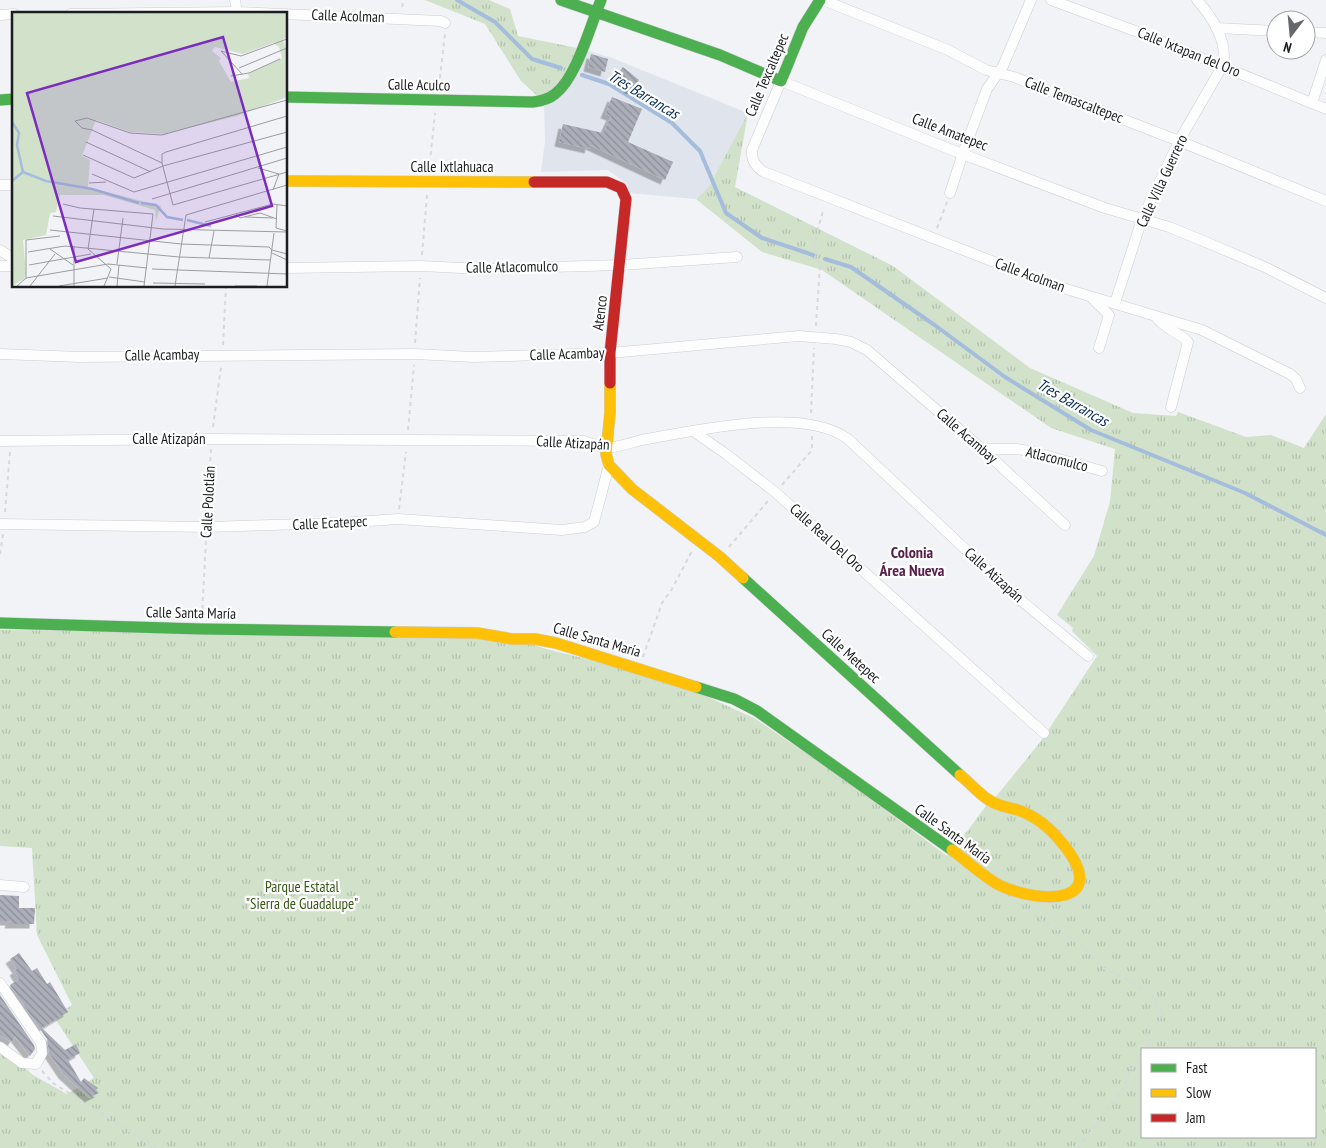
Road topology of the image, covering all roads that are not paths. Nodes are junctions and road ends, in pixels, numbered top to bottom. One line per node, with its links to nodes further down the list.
1 (236, 0): 9 (street)
2 (561, 0): 8 (street, Calle Amatepec)
3 (601, 0): 8 (street)
4 (822, 0): 16 (street, Calle Temascaltepec); 17 (street, Calle Texcaltepec)
5 (1031, 0): 16 (street)
6 (1051, 0): 15 (street, Calle Ixtapan del Oro)
7 (1197, 0): 12 (street)
8 (596, 11): 17 (street, Calle Amatepec); 18 (street, Calle Aculco)
9 (237, 12)
10 (288, 14): 11 (street, Calle Acolman)
11 (446, 23)
12 (1216, 28): 13 (street); 15 (street)
13 (1266, 30)
14 (1326, 60): 19 (street)
15 (1224, 65): 19 (street, Calle Ixtapan del Oro); 21 (street, Calle Villa Guerrero)
16 (998, 72): 21 (street, Calle Temascaltepec); 22 (street)
17 (781, 81): 22 (street, Calle Amatepec); 23 (street, Calle Texcaltepec)
18 (288, 98)
19 (1312, 103): 20 (street, Calle Ixtapan del Oro)
20 (1326, 109)
21 (1179, 141): 27 (street, Calle Temascaltepec); 28 (street, Calle Villa Guerrero)
22 (963, 153): 26 (street); 28 (street, Calle Amatepec)
23 (754, 164): 34 (street, Calle Acolman)
24 (288, 181): 25 (street, Calle Ixtlahuaca)
25 (617, 185): 32 (street, Atenco)
26 (950, 192)
27 (1326, 201)
28 (1142, 219): 35 (street, Calle Amatepec); 36 (street, Calle Villa Guerrero)
29 (0, 250): 31 (street)
30 (738, 257): 32 (street, Calle Atlacomulco)
31 (12, 258)
32 (621, 265): 33 (street, Calle Atlacomulco); 39 (street, Atenco)
33 (288, 268)
34 (1088, 295): 36 (street, Calle Acolman); 38 (street)
35 (1326, 298)
36 (1115, 303): 37 (street, Calle Acolman)
37 (1154, 315): 41 (street, Calle Acolman); 42 (street)
38 (1099, 348)
39 (610, 353): 40 (street, Calle Acambay); 45 (street, Atenco); 46 (street, Calle Acambay)
40 (0, 354)
41 (1300, 388)
42 (1171, 407)
43 (693, 431): 45 (street, Calle Atizapán); 52 (street, Calle Atizapán); 53 (street, Calle Real Del Oro)
44 (0, 440): 45 (street, Calle Atizapán)
45 (606, 448): 47 (street)
46 (982, 449): 48 (street, Atlacomulco); 50 (street, Calle Acambay)
47 (609, 465): 49 (street, Calle Ecatepec); 54 (street, Calle Metepec)
48 (1102, 471)
49 (2, 524)
50 (1065, 525)
51 (0, 623): 54 (street, Calle Santa María)
52 (1088, 656)
53 (1044, 733)
54 (1081, 878)
55 (0, 885): 56 (street)
56 (24, 887)
57 (0, 983): 58 (street)
58 (0, 1047)

